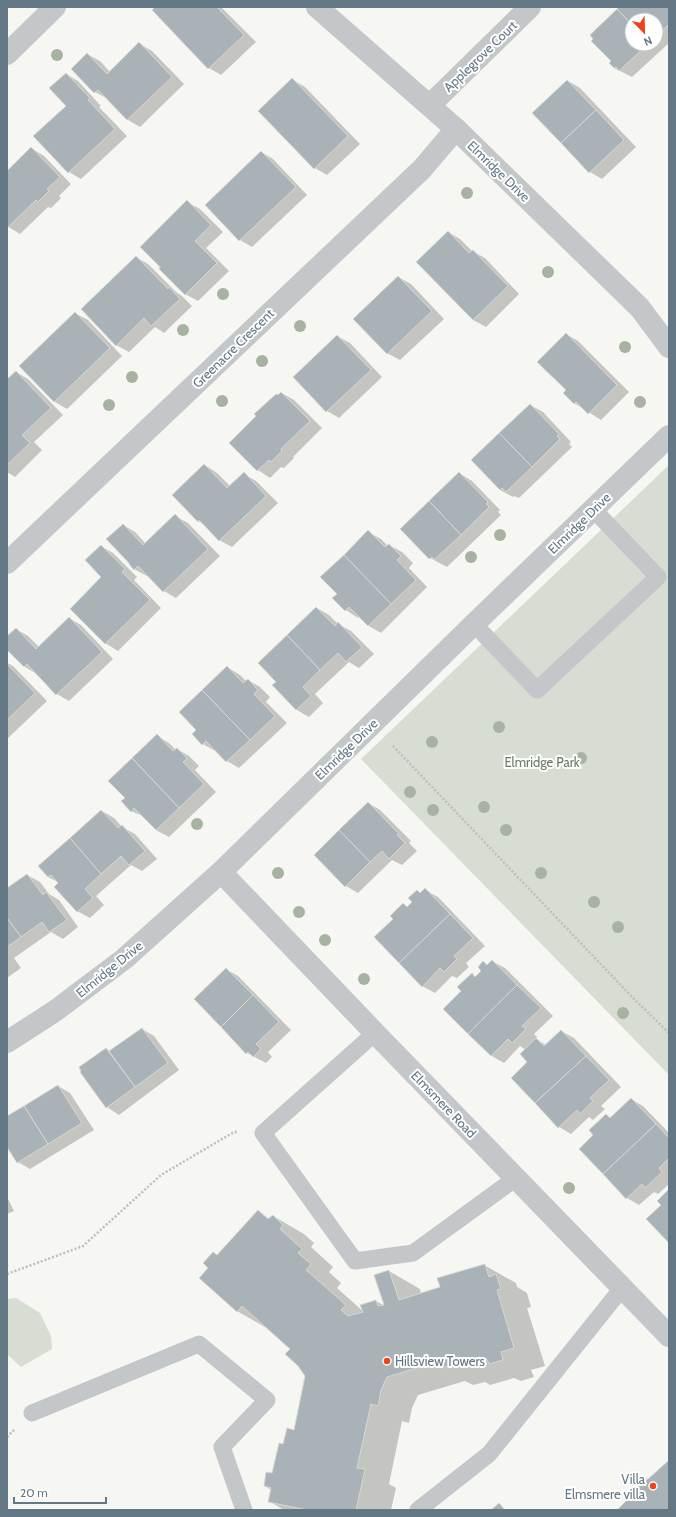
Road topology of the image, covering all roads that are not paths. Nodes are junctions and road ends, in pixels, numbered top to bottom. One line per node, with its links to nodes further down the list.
1 (55, 7): 4 (street)
2 (317, 7): 5 (street, Elmridge Drive)
3 (530, 7): 5 (street, Applegrove Court)
4 (7, 54)
5 (430, 105): 6 (street, Elmridge Drive)
6 (456, 129): 7 (street, Elmridge Drive); 10 (street, Greenacre Crescent)
7 (669, 347)
8 (669, 436): 9 (street, Elmridge Drive)
9 (593, 509): 11 (street, Elmridge Drive); 11 (lane)
10 (7, 563)
11 (474, 624): 12 (street, Elmridge Drive)
12 (221, 872): 13 (street, Elmsmere Road); 14 (street, Elmridge Drive)
13 (375, 1033): 15 (street, Elmsmere Road); 15 (lane)
14 (7, 1042)
15 (516, 1178): 16 (street, Elmsmere Road)
16 (623, 1287): 17 (street, Elmsmere Road); 20 (lane)
17 (669, 1336)
18 (32, 1412): 19 (lane)
19 (244, 1510)
20 (418, 1510)

